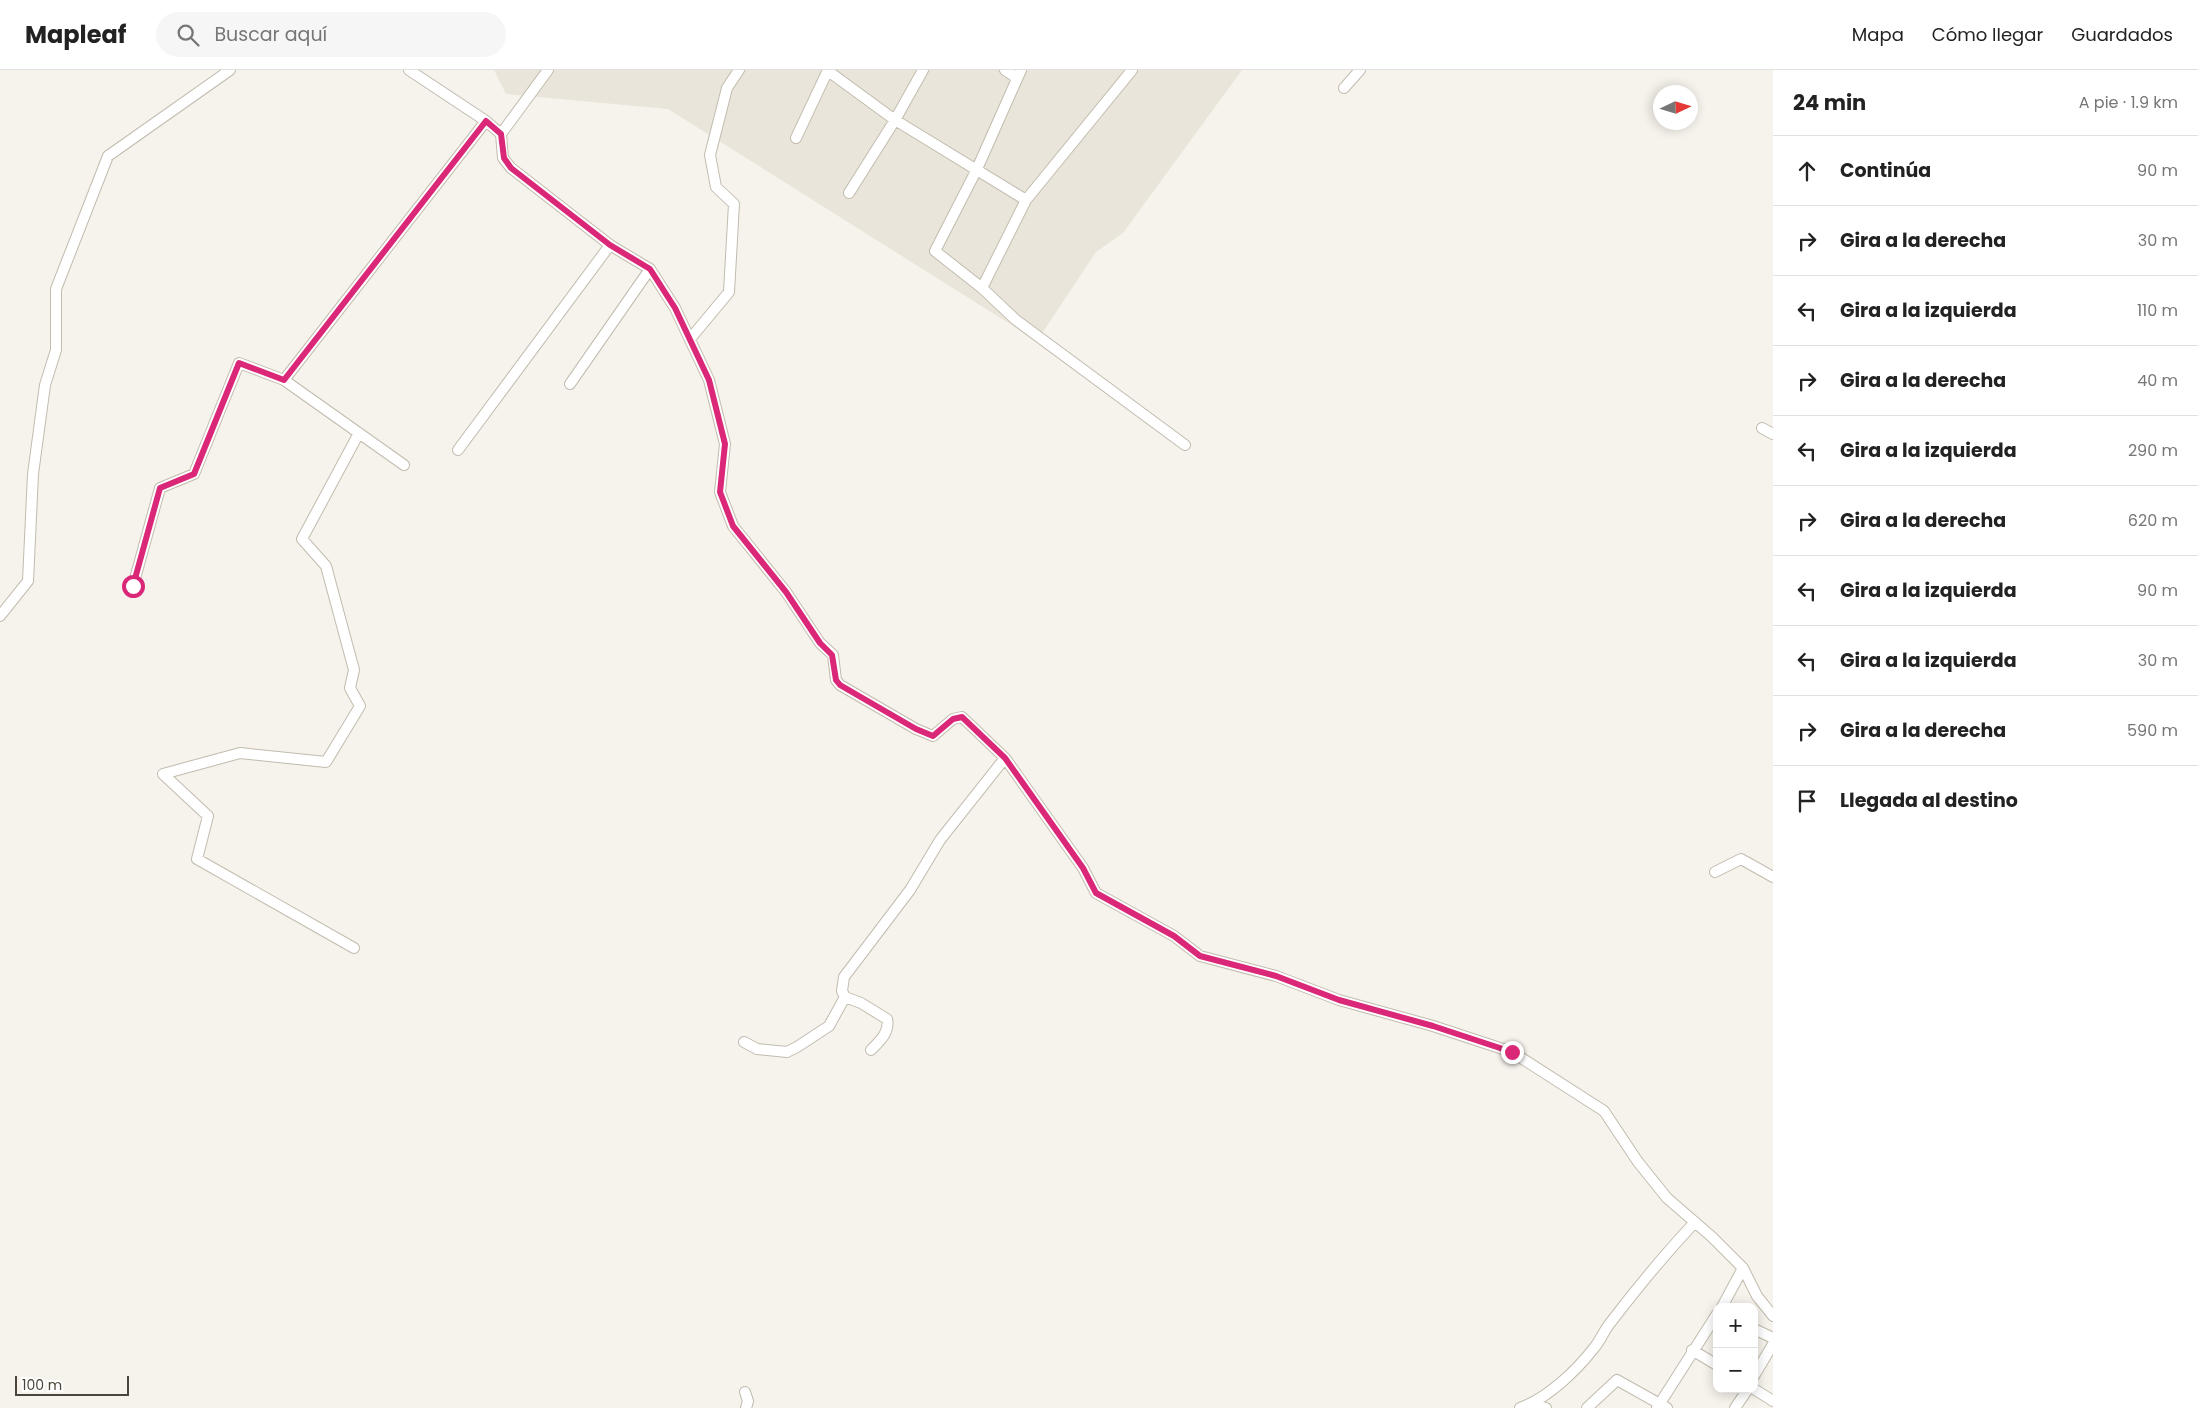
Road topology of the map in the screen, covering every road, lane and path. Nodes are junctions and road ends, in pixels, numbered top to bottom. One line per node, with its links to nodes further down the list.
1 (230, 70): 32 (street)
2 (408, 70): 13 (street)
3 (548, 70): 14 (street)
4 (739, 70): 22 (street)
5 (828, 70): 12 (street); 15 (street)
6 (923, 70): 12 (street)
7 (1005, 70): 10 (street)
8 (1132, 70): 18 (street)
9 (1360, 70): 11 (street)
10 (1019, 74): 16 (street)
11 (1344, 88)
12 (896, 120): 16 (street); 17 (street)
13 (486, 121): 14 (street); 23 (street)
14 (501, 134): 19 (street)
15 (796, 138)
16 (977, 169): 18 (street); 21 (street)
17 (849, 193)
18 (1026, 200): 21 (street)
19 (610, 245): 20 (street); 29 (street)
20 (650, 269): 22 (street); 24 (street)
21 (982, 288): 28 (street)
22 (690, 339): 33 (street)
23 (284, 380): 26 (street); 31 (street)
24 (570, 384)
25 (1762, 428): 27 (street)
26 (359, 433): 30 (street); 36 (street)
27 (1773, 434)
28 (1185, 445)
29 (458, 450)
30 (404, 465)
31 (133, 586)
32 (0, 616)
33 (1005, 758): 37 (street); 40 (street)
34 (1715, 872): 35 (street)
35 (1773, 876)
36 (354, 948)
37 (845, 997): 38 (street); 39 (street)
38 (744, 1042)
39 (871, 1050)
40 (1695, 1222): 41 (street); 55 (street)
41 (1743, 1268): 42 (street); 43 (street)
42 (1724, 1303)
43 (1773, 1316)
44 (1713, 1320): 48 (street)
45 (1758, 1330): 46 (street)
46 (1773, 1338)
47 (1773, 1344): 50 (street)
48 (1692, 1350): 49 (street); 56 (street)
49 (1713, 1363)
50 (1758, 1369)
51 (745, 1392): 57 (street)
52 (1758, 1392): 54 (street)
53 (1745, 1393): 61 (street)
54 (1773, 1401)
55 (1532, 1404): 58 (street); 59 (street)
56 (1661, 1406): 60 (street)
57 (746, 1408)
58 (1520, 1408)
59 (1546, 1408)
60 (1587, 1408)
61 (1736, 1408)

